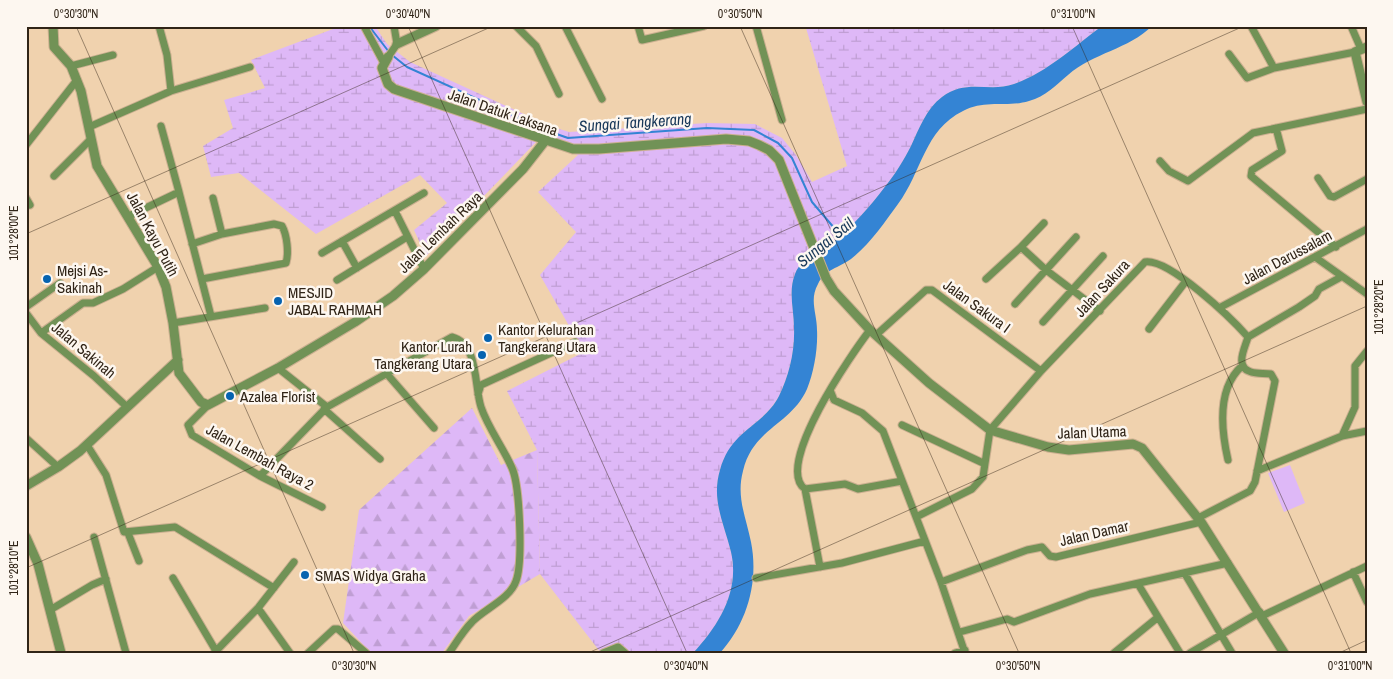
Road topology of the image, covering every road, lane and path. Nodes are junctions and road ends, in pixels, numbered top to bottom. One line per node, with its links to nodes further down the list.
1 (53, 26): 18 (street, Jalan Kayu Putih)
2 (159, 26): 22 (street)
3 (364, 26): 17 (street)
4 (394, 26): 13 (street)
5 (436, 26): 13 (street)
6 (516, 26): 23 (street)
7 (565, 26): 24 (street)
8 (638, 26): 9 (street)
9 (704, 26)
10 (756, 26): 27 (street)
11 (1251, 26): 20 (street)
12 (1351, 26): 14 (street)
13 (397, 44): 17 (street)
14 (1361, 49): 20 (street); 25 (street)
15 (1229, 54): 20 (street)
16 (113, 55): 18 (street)
17 (386, 60): 32 (street, Jalan Datuk Laksana)
18 (70, 66): 21 (street, Jalan Kayu Putih)
19 (250, 67): 22 (street)
20 (1274, 68)
21 (77, 80): 29 (street, Jalan Kayu Putih); 33 (street)
22 (171, 91): 29 (street)
23 (558, 94)
24 (602, 99)
25 (1367, 102)
26 (1367, 109): 30 (street)
27 (782, 120)
28 (161, 126): 38 (street)
29 (89, 127): 31 (street, Jalan Kayu Putih)
30 (1276, 128): 34 (street); 51 (street)
31 (91, 139): 35 (street); 42 (street, Jalan Kayu Putih)
32 (545, 141): 57 (street, Jalan Lembah Raya); 60 (street, Jalan Datuk Laksana)
33 (26, 145)
34 (1160, 161)
35 (54, 176)
36 (1318, 178): 37 (street)
37 (1367, 179)
38 (179, 192): 42 (street); 49 (street)
39 (424, 193): 41 (street)
40 (213, 198): 45 (street)
41 (395, 211): 47 (street); 48 (street)
42 (129, 216): 55 (street, Jalan Kayu Putih)
43 (1044, 223): 50 (street)
44 (1367, 229): 51 (street, Jalan Darussalam)
45 (222, 234): 49 (street); 61 (street)
46 (1076, 236): 58 (street)
47 (407, 238): 56 (street); 57 (street)
48 (342, 241): 52 (street); 56 (street)
49 (192, 244): 61 (street)
50 (1021, 247): 58 (street); 62 (street)
51 (1336, 247): 54 (street, Jalan Darussalam)
52 (322, 253)
53 (1103, 256): 66 (street)
54 (1315, 257): 59 (street); 71 (street, Jalan Darussalam)
55 (158, 267): 76 (street, Jalan Kayu Putih); 79 (street)
56 (357, 268): 63 (street)
57 (424, 269): 85 (street, Jalan Lembah Raya)
58 (1046, 270): 66 (street); 68 (street)
59 (1341, 277): 67 (street); 80 (street)
60 (826, 278): 78 (street, Jalan Utama)
61 (202, 279): 74 (street)
62 (986, 279)
63 (337, 280)
64 (1186, 281): 71 (street, Jalan Sakura); 72 (street, Jalan Sakura); 77 (street)
65 (60, 283): 69 (street)
66 (1072, 289): 72 (street); 75 (street)
67 (1367, 294)
68 (1015, 304)
69 (26, 307)
70 (265, 308): 74 (street)
71 (1220, 308): 80 (street, Jalan Sakura)
72 (1100, 312): 86 (street, Jalan Sakura)
73 (26, 313): 79 (street, Jalan Sakinah)
74 (211, 316): 76 (street)
75 (1043, 322)
76 (173, 323): 83 (street, Jalan Kayu Putih)
77 (1149, 329)
78 (873, 332): 86 (street, Jalan Sakura I); 88 (street, Jalan Sakura I); 95 (street, Jalan Utama)
79 (41, 333): 91 (street, Jalan Sakinah)
80 (1248, 337): 84 (street)
81 (575, 342): 89 (street)
82 (1367, 351): 97 (street)
83 (178, 360): 90 (street); 91 (street)
84 (1242, 366): 101 (street); 104 (street, Jalan Damar)
85 (278, 368): 90 (street, Jalan Lembah Raya); 92 (street)
86 (1042, 371): 95 (street, Jalan Sakura)
87 (388, 374): 89 (street); 92 (street); 94 (street)
88 (830, 390): 106 (street); 108 (street, Jalan Sakura I)
89 (478, 394): 143 (street)
90 (208, 405): 105 (street, Jalan Lembah Raya 2)
91 (126, 406): 99 (street)
92 (326, 408): 100 (street); 105 (street)
93 (902, 425): 102 (street)
94 (434, 428)
95 (990, 430): 102 (street); 111 (street, Jalan Utama)
96 (1367, 431): 97 (street)
97 (1342, 436): 104 (street)
98 (26, 438): 103 (street)
99 (87, 444): 103 (street); 112 (street)
100 (380, 459)
101 (1228, 460)
102 (984, 463): 110 (street)
103 (58, 468): 107 (street)
104 (1257, 471): 111 (street, Jalan Damar)
105 (260, 476): 109 (street, Jalan Lembah Raya 2)
106 (902, 481): 108 (street); 110 (street)
107 (26, 486)
108 (805, 489): 120 (street, Jalan Sakura I)
109 (322, 507)
110 (916, 518): 115 (street)
111 (1200, 520): 118 (street, Jalan Utama); 126 (street, Jalan Damar)
112 (128, 533): 116 (street); 128 (street)
113 (26, 537): 131 (street)
114 (94, 537): 125 (street)
115 (925, 541): 120 (street); 126 (street)
116 (140, 561)
117 (294, 562): 128 (street)
118 (1228, 563): 122 (street); 132 (street, Jalan Utama)
119 (1367, 566): 121 (street)
120 (820, 567): 124 (street)
121 (1353, 572): 129 (street); 132 (street)
122 (1185, 574): 127 (street); 135 (street)
123 (173, 578): 137 (street)
124 (756, 578)
125 (106, 579): 131 (street); 139 (street)
126 (941, 582): 134 (street)
127 (1138, 584): 133 (street); 134 (street)
128 (274, 588): 130 (street)
129 (1367, 602)
130 (258, 608): 137 (street); 140 (street)
131 (50, 610): 138 (street)
132 (1261, 614): 135 (street); 151 (street, Jalan Utama)
133 (1157, 618): 147 (street); 148 (street)
134 (960, 632): 136 (street)
135 (1220, 635): 149 (street); 150 (street)
136 (965, 651): 146 (street)
137 (215, 652)
138 (61, 653)
139 (126, 653)
140 (290, 653)
141 (308, 653): 142 (street)
142 (366, 653)
143 (449, 653)
144 (603, 653): 145 (street)
145 (625, 653)
146 (956, 653)
147 (1114, 653)
148 (1180, 653)
149 (1190, 653)
150 (1232, 653)
151 (1284, 653)

